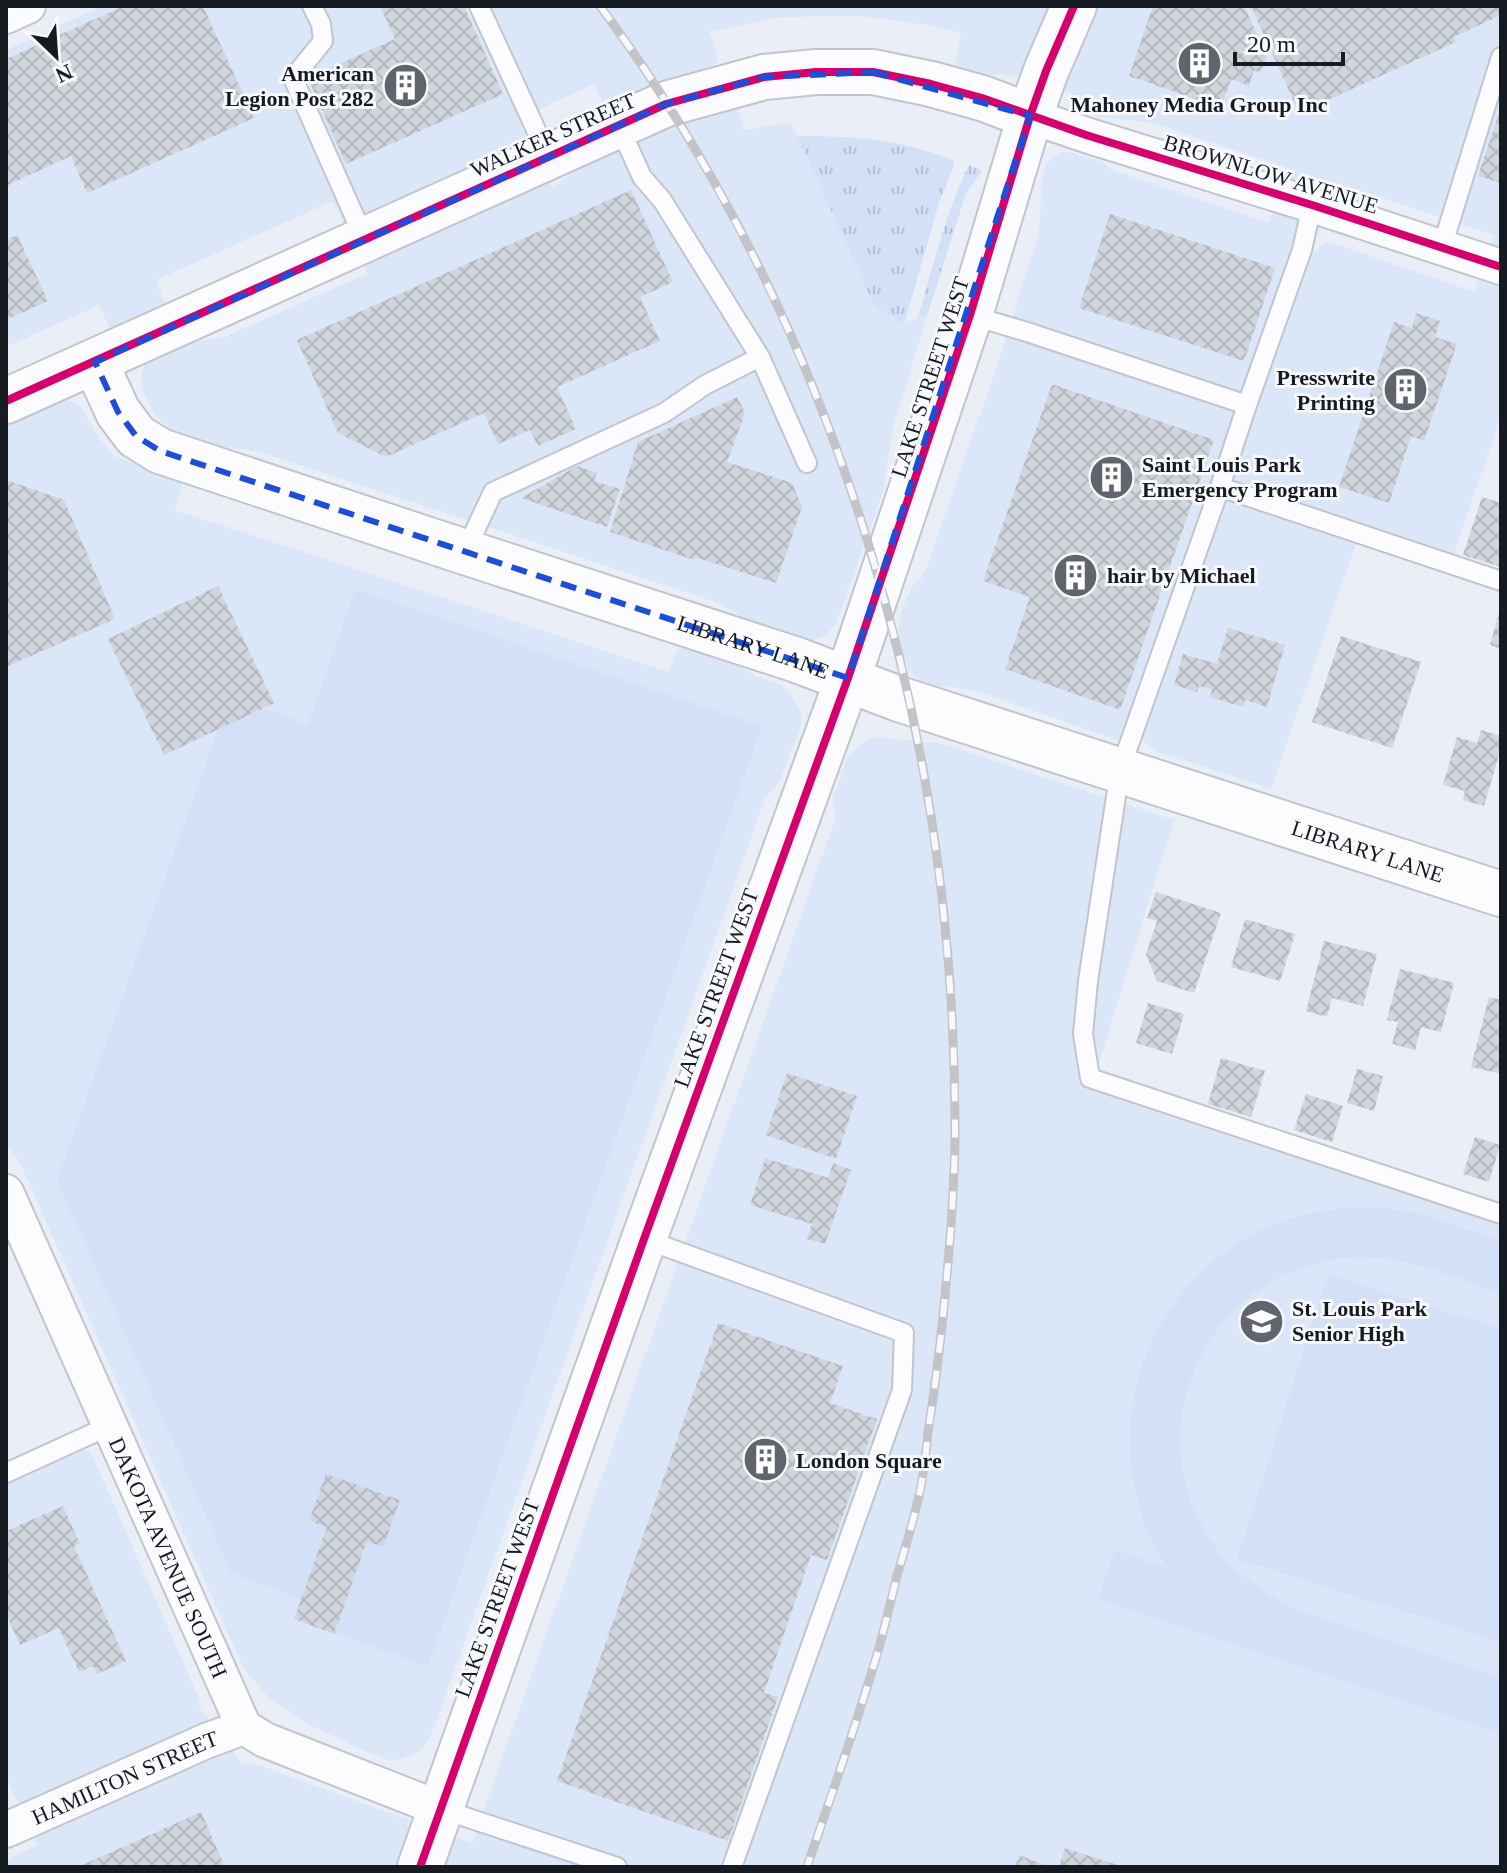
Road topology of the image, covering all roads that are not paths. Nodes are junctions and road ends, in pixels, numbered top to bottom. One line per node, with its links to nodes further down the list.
1 (28, 6): 5 (street)
2 (312, 6): 11 (lane)
3 (479, 6): 9 (lane)
4 (1074, 6): 7 (street)
5 (6, 16)
6 (1501, 57): 12 (lane)
7 (1030, 116): 8 (street, WALKER STREET); 10 (street, BROWNLOW AVENUE); 14 (street, LAKE STREET WEST)
8 (619, 126): 9 (street, WALKER STREET); 15 (lane)
9 (549, 158): 11 (street, WALKER STREET)
10 (1312, 205): 12 (street, BROWNLOW AVENUE); 18 (lane)
11 (365, 240): 16 (street, WALKER STREET)
12 (1442, 247): 13 (street, BROWNLOW AVENUE)
13 (1501, 267)
14 (970, 315): 18 (lane); 23 (street, LAKE STREET WEST)
15 (760, 357): 19 (lane); 21 (lane)
16 (95, 362): 17 (street, WALKER STREET); 21 (street, LIBRARY LANE)
17 (6, 401)
18 (1247, 405): 20 (lane)
19 (807, 463)
20 (1220, 487): 22 (lane); 24 (lane)
21 (465, 552): 23 (street, LIBRARY LANE)
22 (1501, 581)
23 (848, 678): 24 (street, LIBRARY LANE); 28 (street, LAKE STREET WEST)
24 (1120, 770): 25 (street, LIBRARY LANE); 27 (lane)
25 (1501, 894)
26 (6, 1192): 29 (street, DAKOTA AVENUE SOUTH)
27 (1501, 1214)
28 (644, 1239): 32 (street, LAKE STREET WEST); 36 (lane)
29 (109, 1426): 30 (lane); 31 (street, DAKOTA AVENUE SOUTH)
30 (6, 1473)
31 (244, 1727): 32 (street); 33 (street, HAMILTON STREET)
32 (441, 1809): 34 (street, LAKE STREET WEST); 35 (lane)
33 (6, 1830)
34 (420, 1867)
35 (617, 1867)
36 (732, 1867)

